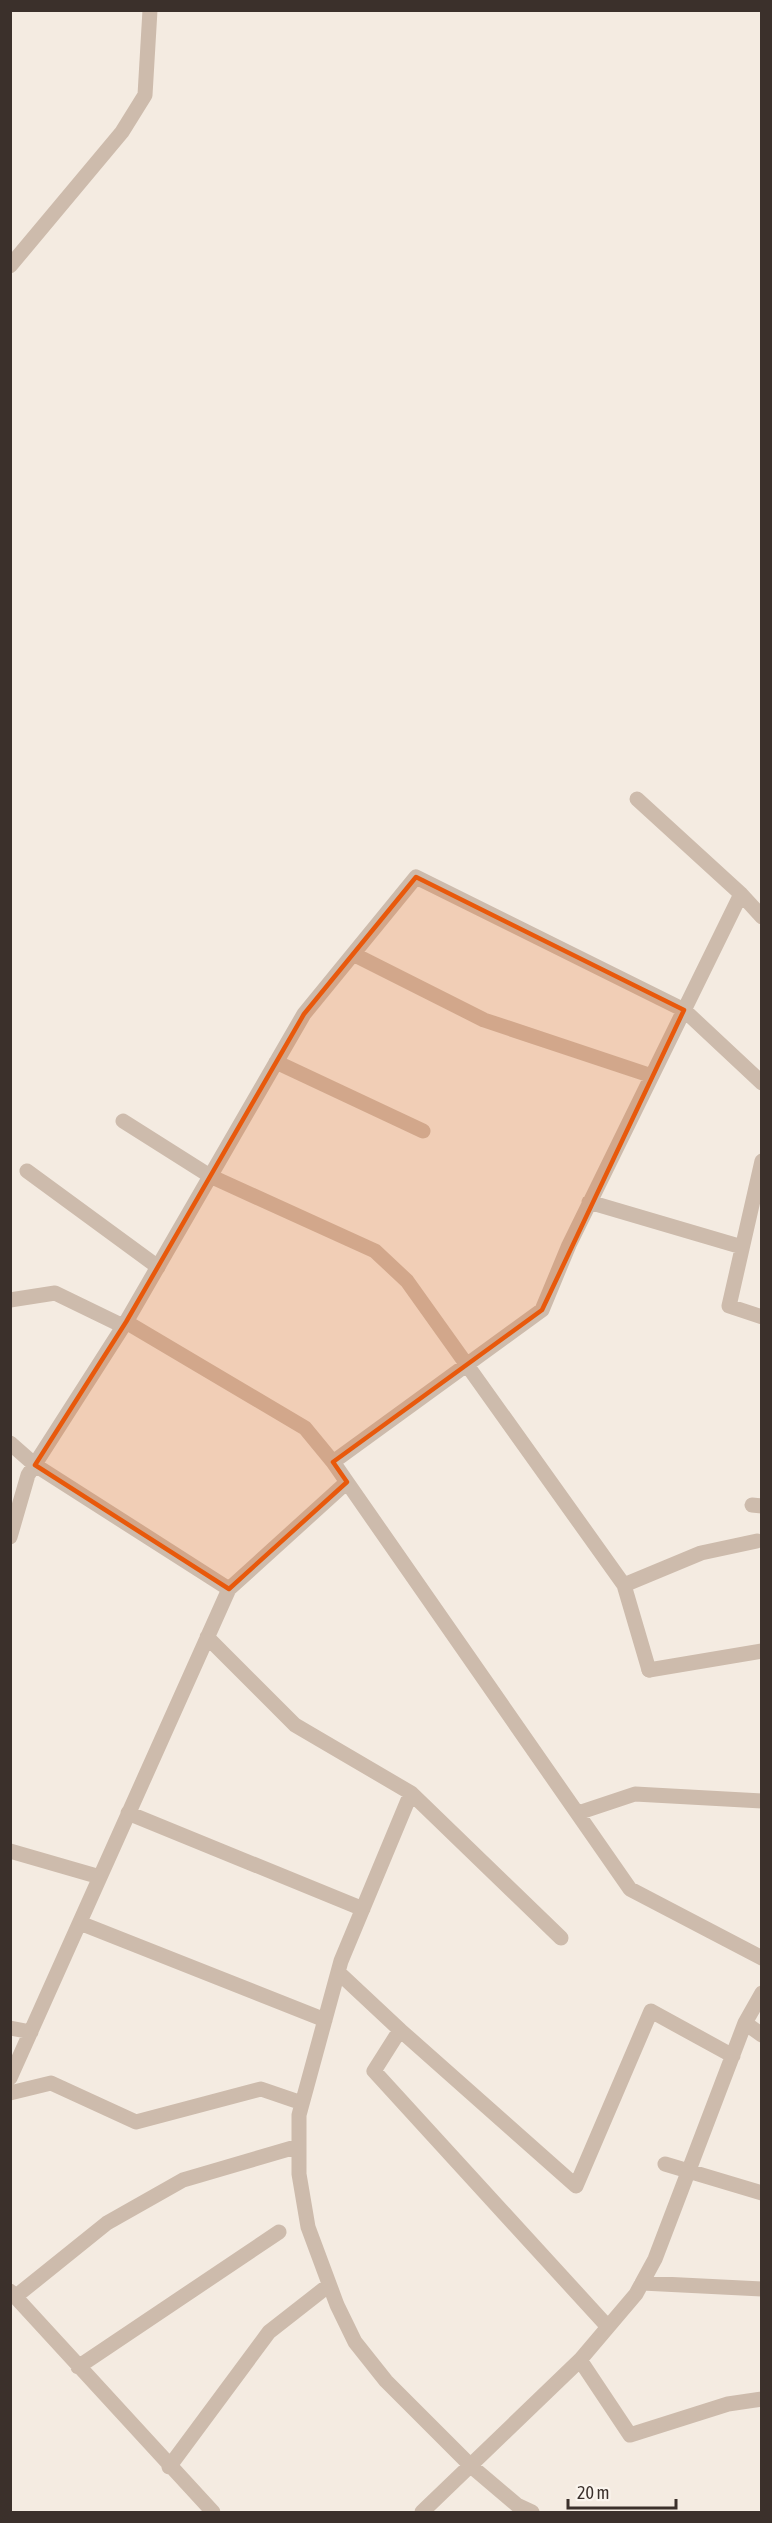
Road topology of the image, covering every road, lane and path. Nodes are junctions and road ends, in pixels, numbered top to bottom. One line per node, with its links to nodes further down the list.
1 (150, 10): 2 (street)
2 (10, 266)
3 (637, 799): 4 (street)
4 (741, 894): 5 (street); 7 (street)
5 (762, 918)
6 (353, 954): 7 (street); 8 (street); 9 (street)
7 (684, 1010): 9 (street); 10 (street)
8 (276, 1062): 12 (street); 15 (street)
9 (652, 1076): 16 (street)
10 (762, 1083)
11 (123, 1121): 15 (street)
12 (423, 1131)
13 (762, 1161): 17 (street)
14 (27, 1171): 18 (street)
15 (210, 1176): 18 (street); 22 (street)
16 (589, 1202): 17 (street); 22 (street)
17 (742, 1247): 20 (street)
18 (158, 1267): 21 (street)
19 (10, 1300): 21 (street)
20 (762, 1317)
21 (125, 1324): 24 (street); 25 (street)
22 (467, 1365): 24 (street); 29 (street)
23 (10, 1443): 25 (street)
24 (333, 1462): 26 (street)
25 (35, 1464): 27 (street); 30 (street)
26 (347, 1482): 30 (street); 36 (street)
27 (10, 1537)
28 (757, 1541): 29 (street)
29 (624, 1585): 32 (street)
30 (229, 1589): 31 (street)
31 (207, 1637): 33 (street); 35 (street)
32 (762, 1651)
33 (411, 1793): 39 (street); 41 (street)
34 (762, 1801): 36 (street)
35 (128, 1813): 38 (street); 39 (street)
36 (578, 1813): 42 (street)
37 (10, 1851): 38 (street)
38 (100, 1877): 40 (street)
39 (363, 1909): 43 (street)
40 (80, 1923): 45 (street); 49 (street)
41 (561, 1938)
42 (762, 1958)
43 (338, 1972): 45 (street); 48 (street)
44 (762, 1993): 46 (street)
45 (325, 2020): 54 (street)
46 (745, 2024): 50 (street); 51 (street)
47 (10, 2028): 49 (street)
48 (400, 2030): 51 (street); 64 (street)
49 (31, 2032): 52 (street)
50 (762, 2035)
51 (733, 2055): 57 (street)
52 (10, 2078)
53 (10, 2093): 54 (street)
54 (302, 2103): 55 (street)
55 (299, 2146): 61 (street); 63 (street)
56 (665, 2164): 57 (street)
57 (690, 2171): 58 (street); 60 (street)
58 (762, 2193)
59 (279, 2232): 66 (street)
60 (642, 2283): 62 (street); 64 (street)
61 (329, 2285): 68 (street); 69 (street)
62 (762, 2289)
63 (13, 2294): 66 (street)
64 (608, 2327): 65 (street)
65 (580, 2360): 67 (street); 68 (street)
66 (78, 2367): 69 (street)
67 (762, 2399)
68 (471, 2466): 71 (street); 72 (street)
69 (169, 2467): 70 (street)
70 (213, 2512)
71 (422, 2512)
72 (532, 2512)

